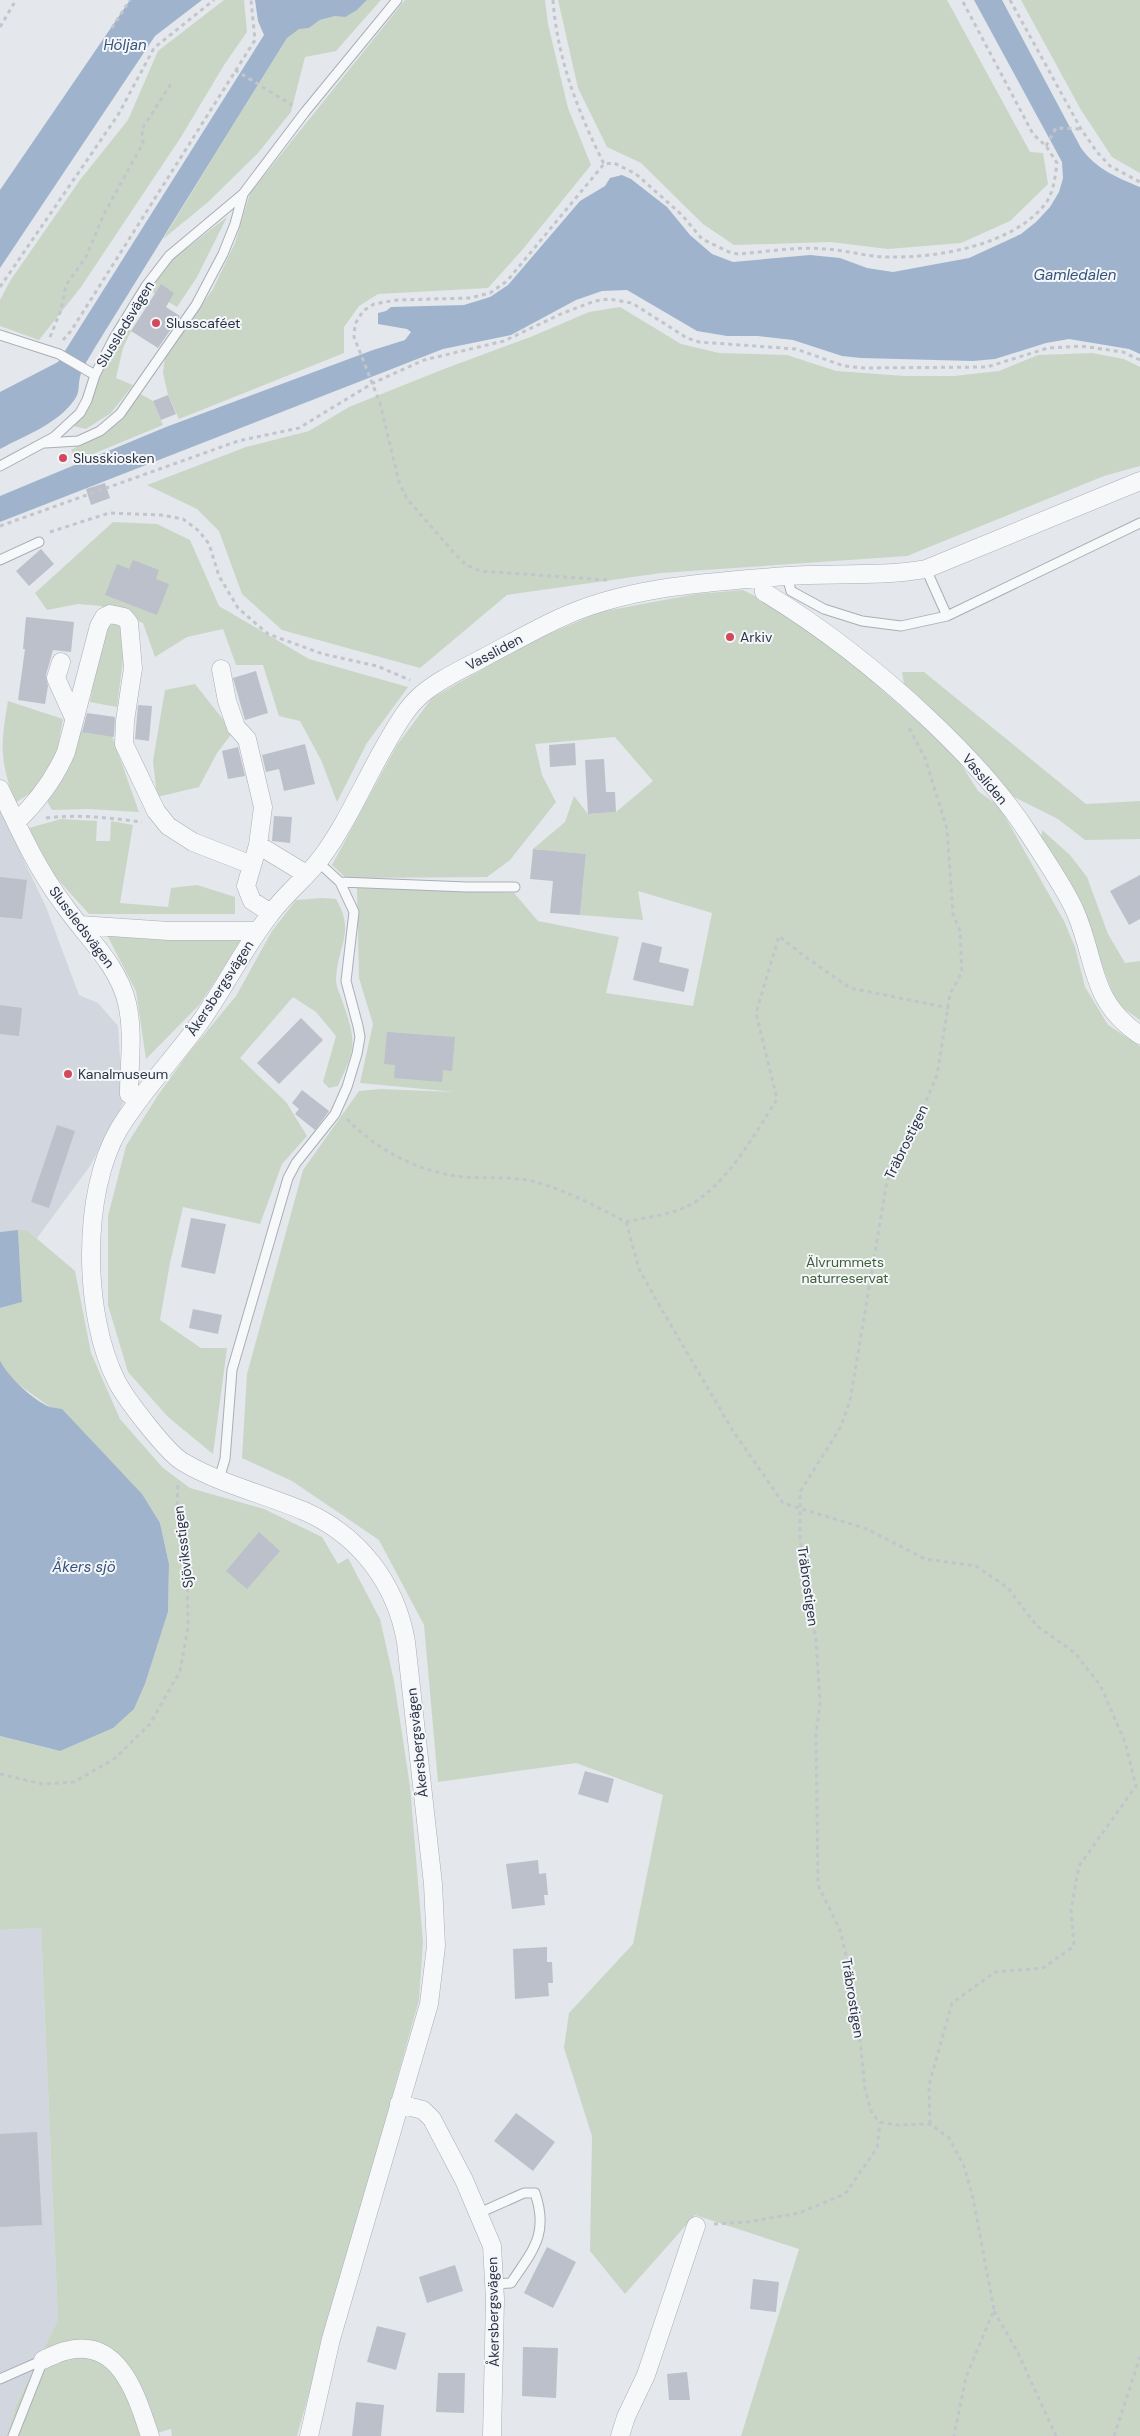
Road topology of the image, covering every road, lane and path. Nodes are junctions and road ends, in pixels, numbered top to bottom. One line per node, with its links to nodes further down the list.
1 (16, 0): 9 (path)
2 (130, 0): 10 (path)
3 (214, 0): 19 (path)
4 (251, 0): 11 (path)
5 (397, 0): 13 (lane, Slussledsvägen)
6 (552, 0): 16 (path)
7 (962, 0): 15 (path)
8 (1010, 0): 14 (path)
9 (0, 27)
10 (112, 28)
11 (235, 70): 13 (path); 21 (path)
12 (172, 82): 21 (path)
13 (305, 112): 18 (lane, Slussledsvägen)
14 (1081, 129): 15 (path); 17 (path)
15 (1046, 146): 16 (path)
16 (604, 164): 24 (path)
17 (1140, 182)
18 (243, 194): 23 (lane, Slussledsvägen); 25 (lane, Slussledsvägen)
19 (0, 287)
20 (0, 335): 21 (lane)
21 (52, 351): 23 (lane)
22 (1140, 360): 24 (path)
23 (95, 375): 25 (lane, Slussledsvägen)
24 (372, 382): 29 (path); 35 (path)
25 (43, 444): 26 (lane, Slussledsvägen)
26 (0, 466)
27 (1140, 481): 32 (street, Vassliden)
28 (1140, 523): 36 (lane)
29 (0, 526)
30 (41, 538): 31 (lane); 39 (path)
31 (0, 560)
32 (926, 569): 33 (street, Vassliden); 36 (lane)
33 (786, 576): 34 (street, Vassliden); 36 (lane)
34 (763, 579): 35 (street, Vassliden); 54 (street, Vassliden)
35 (632, 595): 39 (street, Vassliden)
36 (947, 616)
37 (61, 662): 40 (street)
38 (221, 669): 45 (street)
39 (424, 692): 47 (street, Vassliden)
40 (74, 718): 43 (street); 44 (street)
41 (908, 726): 53 (path, Träbrostigen)
42 (0, 788): 43 (street, Slussledsvägen)
43 (16, 822): 44 (path); 51 (street, Slussledsvägen)
44 (168, 826): 46 (street)
45 (258, 845): 46 (street); 47 (street)
46 (252, 865): 50 (street)
47 (312, 868): 48 (lane); 50 (street, Åkersbergsvägen)
48 (340, 882): 49 (lane); 56 (lane)
49 (515, 887)
50 (271, 912): 52 (street, Åkersbergsvägen)
51 (80, 926): 52 (street, Åkersbergsvägen); 55 (street, Slussledsvägen)
52 (258, 931): 55 (street, Åkersbergsvägen)
53 (949, 1008): 57 (path); 60 (path, Träbrostigen)
54 (1140, 1035)
55 (138, 1101): 58 (street, Åkersbergsvägen)
56 (338, 1108): 57 (path); 59 (lane)
57 (626, 1222): 60 (path)
58 (178, 1460): 59 (street, Åkersbergsvägen); 61 (path, Sjöviksstigen)
59 (219, 1479): 62 (street, Åkersbergsvägen)
60 (800, 1510): 63 (path, Träbrostigen); 64 (path)
61 (0, 1774)
62 (399, 2104): 65 (street, Åkersbergsvägen); 74 (street, Åkersbergsvägen)
63 (880, 2122): 64 (path); 66 (path)
64 (930, 2124): 68 (path)
65 (479, 2213): 67 (street, Åkersbergsvägen); 67 (lane)
66 (696, 2226): 76 (street)
67 (495, 2284): 75 (street, Åkersbergsvägen)
68 (994, 2310): 77 (path); 78 (path)
69 (1140, 2357): 79 (path)
70 (43, 2360): 71 (lane); 72 (lane); 73 (street)
71 (0, 2378)
72 (13, 2436)
73 (150, 2436)
74 (309, 2436)
75 (492, 2436)
76 (620, 2436)
77 (954, 2436)
78 (1056, 2436)
79 (1114, 2436)

